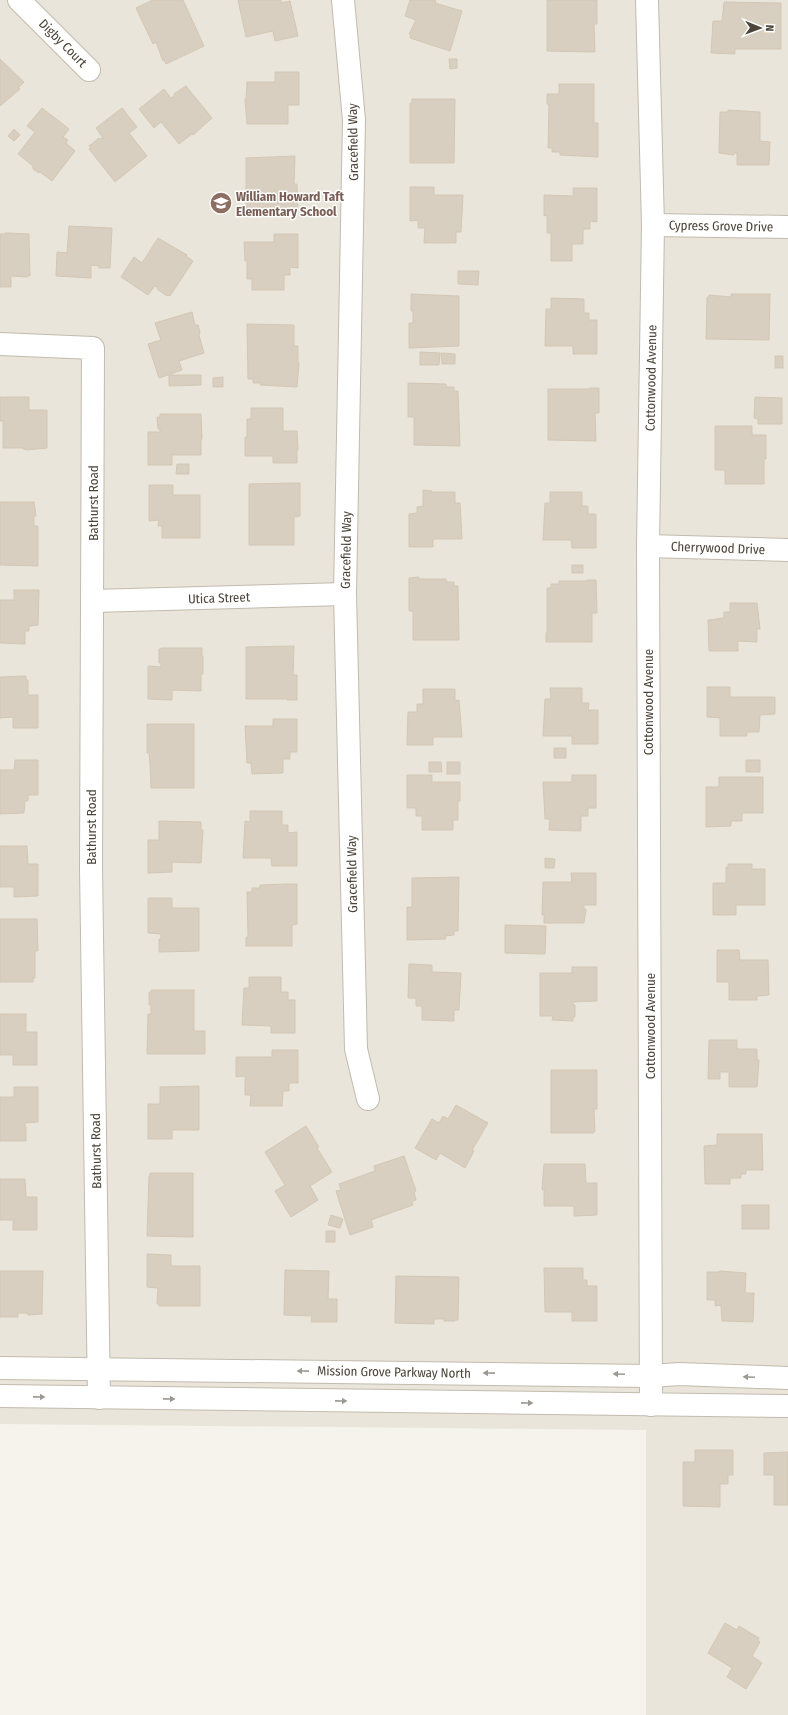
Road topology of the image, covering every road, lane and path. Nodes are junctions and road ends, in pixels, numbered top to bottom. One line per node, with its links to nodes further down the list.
1 (19, 0): 4 (street, Digby Court)
2 (343, 0): 10 (street, Gracefield Way)
3 (648, 0): 5 (street, Cottonwood Avenue)
4 (89, 70)
5 (654, 225): 6 (street, Cypress Grove Drive); 8 (street, Cottonwood Avenue)
6 (788, 227)
7 (0, 344): 11 (street, Bathurst Road)
8 (648, 546): 9 (street, Cherrywood Drive); 15 (street, Cottonwood Avenue)
9 (788, 550)
10 (345, 594): 11 (street, Utica Street); 12 (street, Gracefield Way)
11 (93, 601): 14 (street, Bathurst Road)
12 (368, 1099)
13 (0, 1368): 14 (street, Mission Grove Parkway North)
14 (99, 1369): 15 (street, Mission Grove Parkway North, one-way to 14); 18 (street, Bathurst Road)
15 (651, 1376): 16 (street, Mission Grove Parkway North, one-way to 15); 19 (street, Cottonwood Avenue)
16 (788, 1378)
17 (0, 1396): 18 (street, one-way to 18)
18 (99, 1398): 19 (street, one-way to 19)
19 (651, 1405): 20 (street)
20 (788, 1406)

